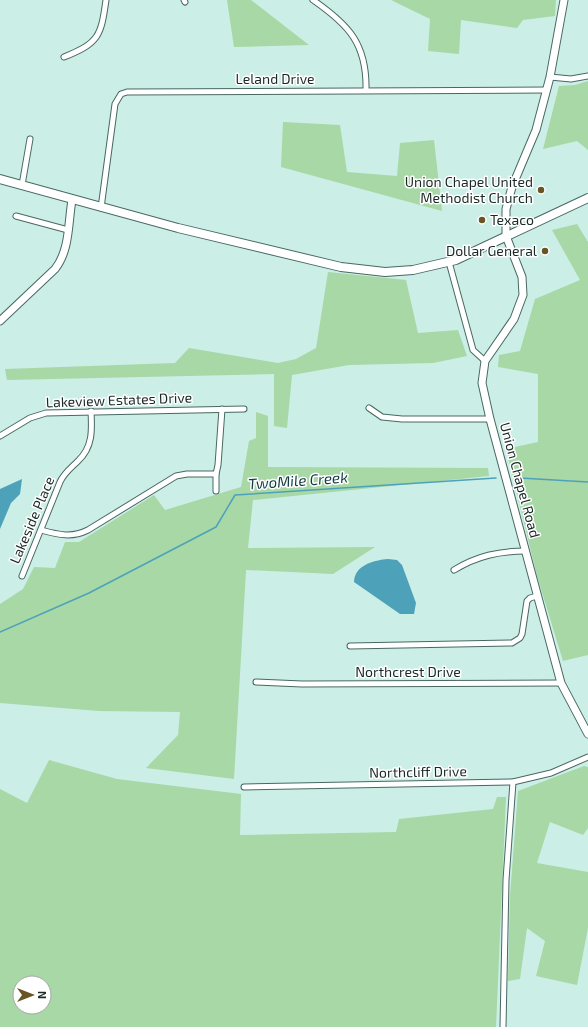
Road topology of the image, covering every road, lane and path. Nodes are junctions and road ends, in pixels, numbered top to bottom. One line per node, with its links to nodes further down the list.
1 (106, 0): 4 (street)
2 (313, 0): 7 (street)
3 (564, 0): 6 (street)
4 (64, 57)
5 (588, 76): 6 (street)
6 (550, 77): 8 (street)
7 (366, 90): 8 (street, Leland Drive); 14 (street, Leland Drive)
8 (547, 90): 17 (street)
9 (30, 139): 11 (street)
10 (0, 179): 11 (main road)
11 (22, 185): 13 (main road)
12 (588, 198): 17 (main road)
13 (72, 200): 14 (main road); 16 (street)
14 (102, 208): 18 (main road)
15 (16, 216): 16 (street)
16 (68, 230): 19 (street)
17 (506, 236): 18 (main road); 20 (street, Union Chapel Road)
18 (449, 262): 20 (street)
19 (0, 321)
20 (485, 360): 25 (street, Union Chapel Road)
21 (369, 408): 25 (street)
22 (222, 409): 23 (street, Lakeview Estates Drive); 24 (street, Lakeview Estates Drive); 27 (street)
23 (244, 409)
24 (91, 411): 26 (street, Lakeview Estates Drive); 29 (street, Lakeside Place)
25 (490, 419): 30 (street, Union Chapel Road)
26 (0, 436)
27 (216, 474): 28 (street); 29 (street)
28 (216, 491)
29 (42, 530): 32 (street, Lakeside Place)
30 (526, 551): 31 (street); 33 (street, Union Chapel Road)
31 (454, 570)
32 (22, 576)
33 (537, 596): 34 (street); 36 (street, Union Chapel Road)
34 (350, 646)
35 (256, 682): 36 (street, Northcrest Drive)
36 (561, 683): 37 (street, Union Chapel Road)
37 (588, 734)
38 (588, 757): 39 (street, Northcliff Drive)
39 (513, 782): 40 (street, Northcliff Drive); 41 (street)
40 (244, 787)
41 (503, 1027)

